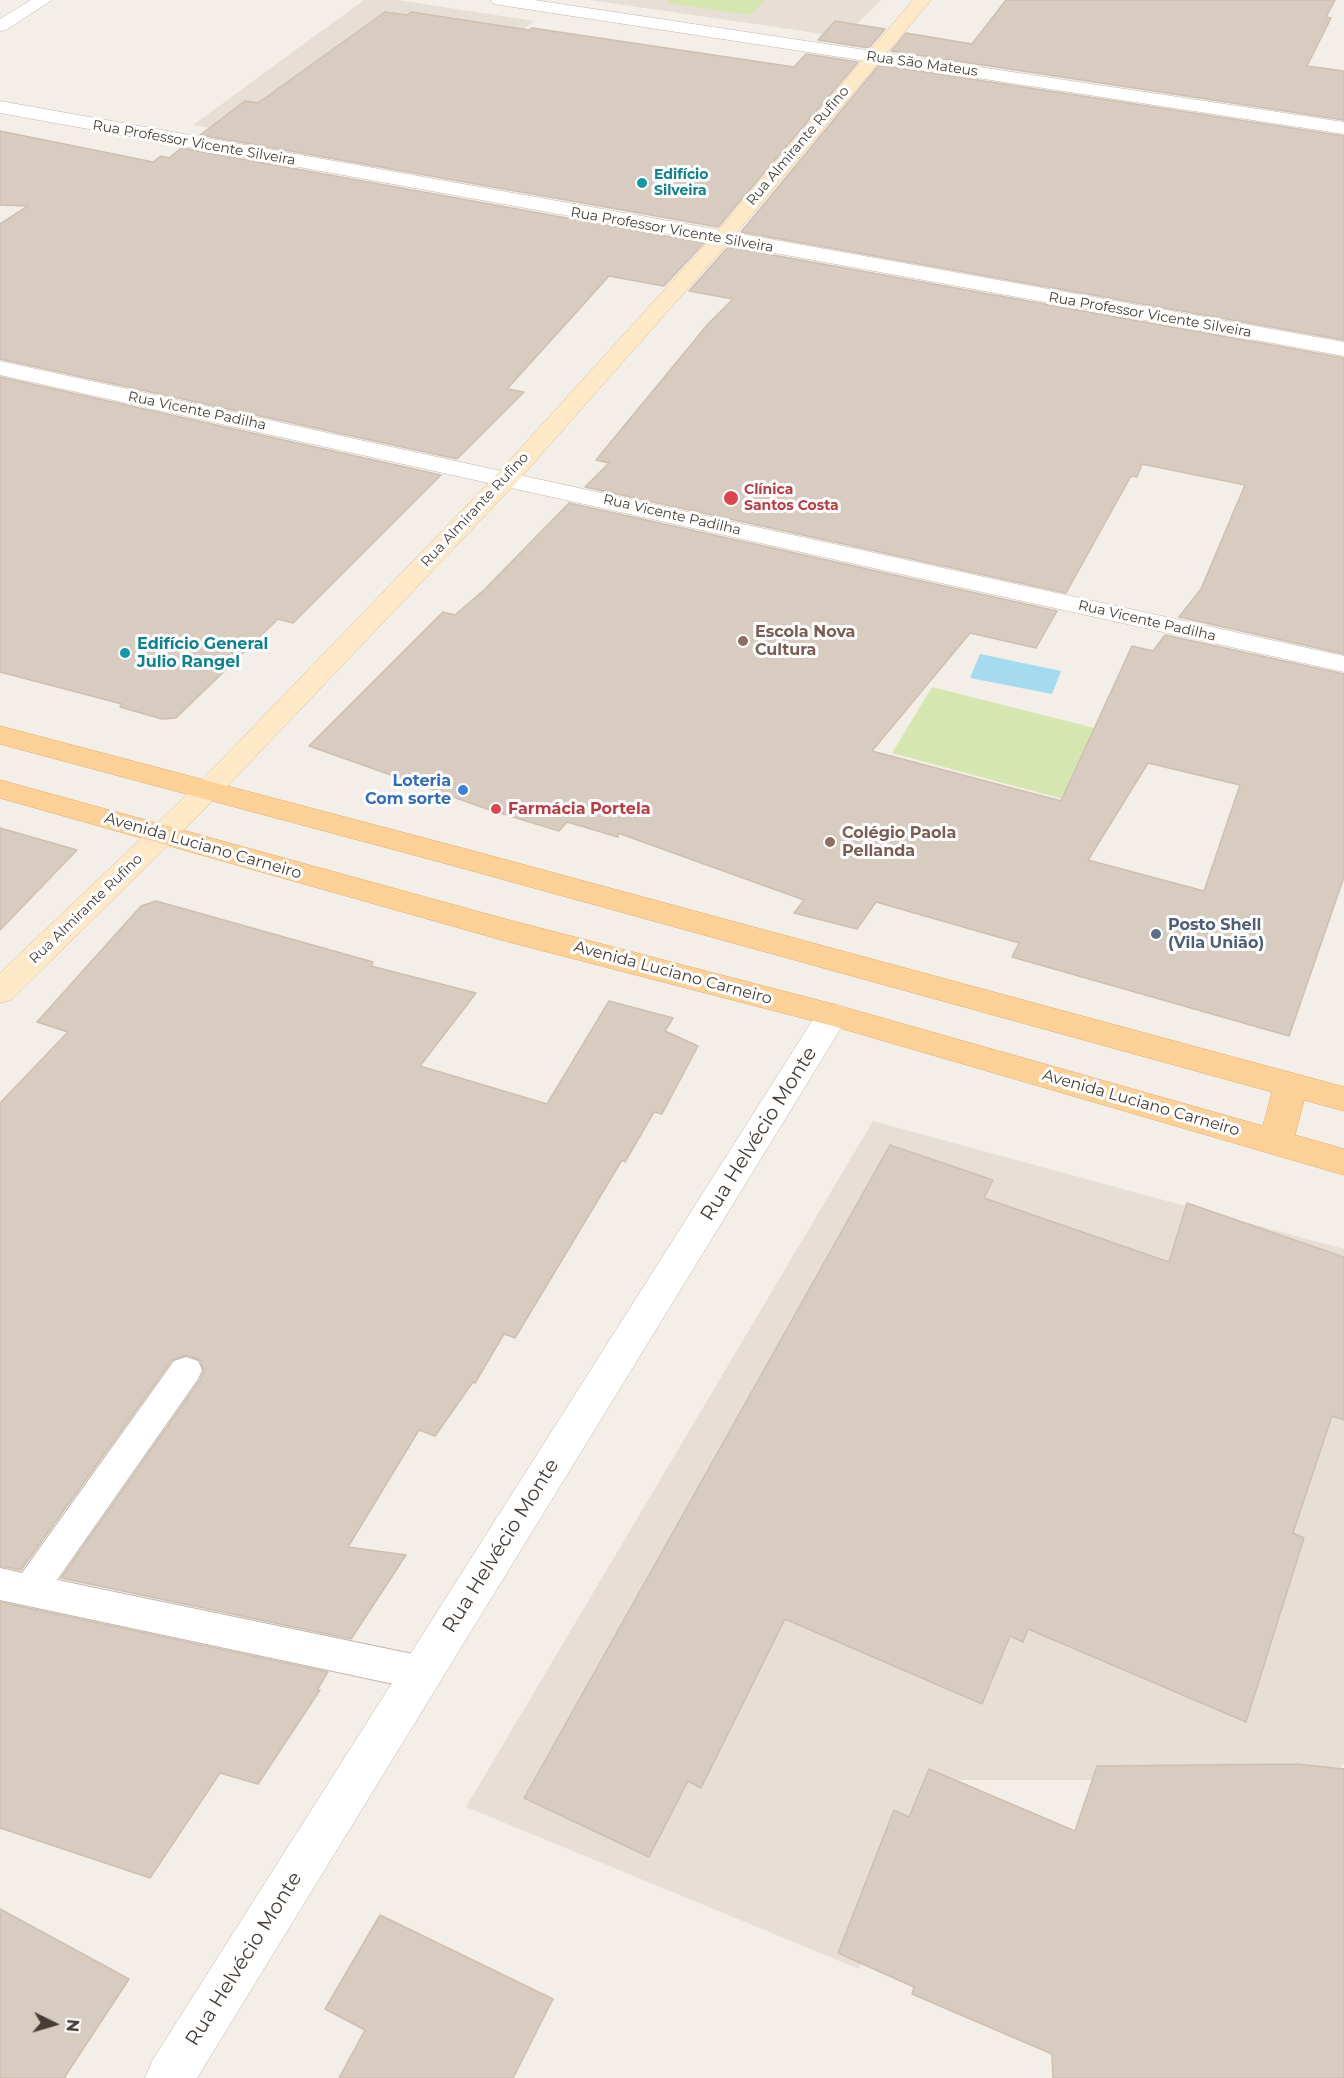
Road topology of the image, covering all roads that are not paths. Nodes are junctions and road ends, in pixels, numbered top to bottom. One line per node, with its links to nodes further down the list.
1 (43, 0): 4 (street)
2 (500, 0): 5 (street, Rua São Mateus)
3 (922, 0): 5 (street, Rua Almirante Rufino)
4 (0, 26)
5 (873, 57): 7 (street, Rua São Mateus); 8 (street, Rua Almirante Rufino)
6 (0, 107): 8 (street, Rua Professor Vicente Silveira)
7 (1344, 128)
8 (721, 239): 9 (street, Rua Professor Vicente Silveira); 11 (street, Rua Almirante Rufino)
9 (1344, 349)
10 (0, 368): 11 (street, Rua Vicente Padilha)
11 (507, 478): 12 (street, Rua Vicente Padilha); 15 (street, Rua Almirante Rufino)
12 (1344, 664)
13 (0, 735): 15 (main road)
14 (0, 789): 16 (main road, Avenida Luciano Carneiro)
15 (207, 791): 16 (street, Rua Almirante Rufino); 19 (main road)
16 (163, 835): 17 (street, Rua Almirante Rufino); 18 (main road, Avenida Luciano Carneiro)
17 (0, 992)
18 (833, 1015): 21 (main road, Avenida Luciano Carneiro); 25 (street, Rua Helvécio Monte)
19 (1291, 1085): 20 (main road); 21 (main road)
20 (1344, 1099)
21 (1276, 1142): 22 (main road, Avenida Luciano Carneiro)
22 (1344, 1162)
23 (186, 1370): 24 (lane)
24 (15, 1587): 25 (lane)
25 (422, 1673): 26 (street, Rua Helvécio Monte)
26 (169, 2078)

